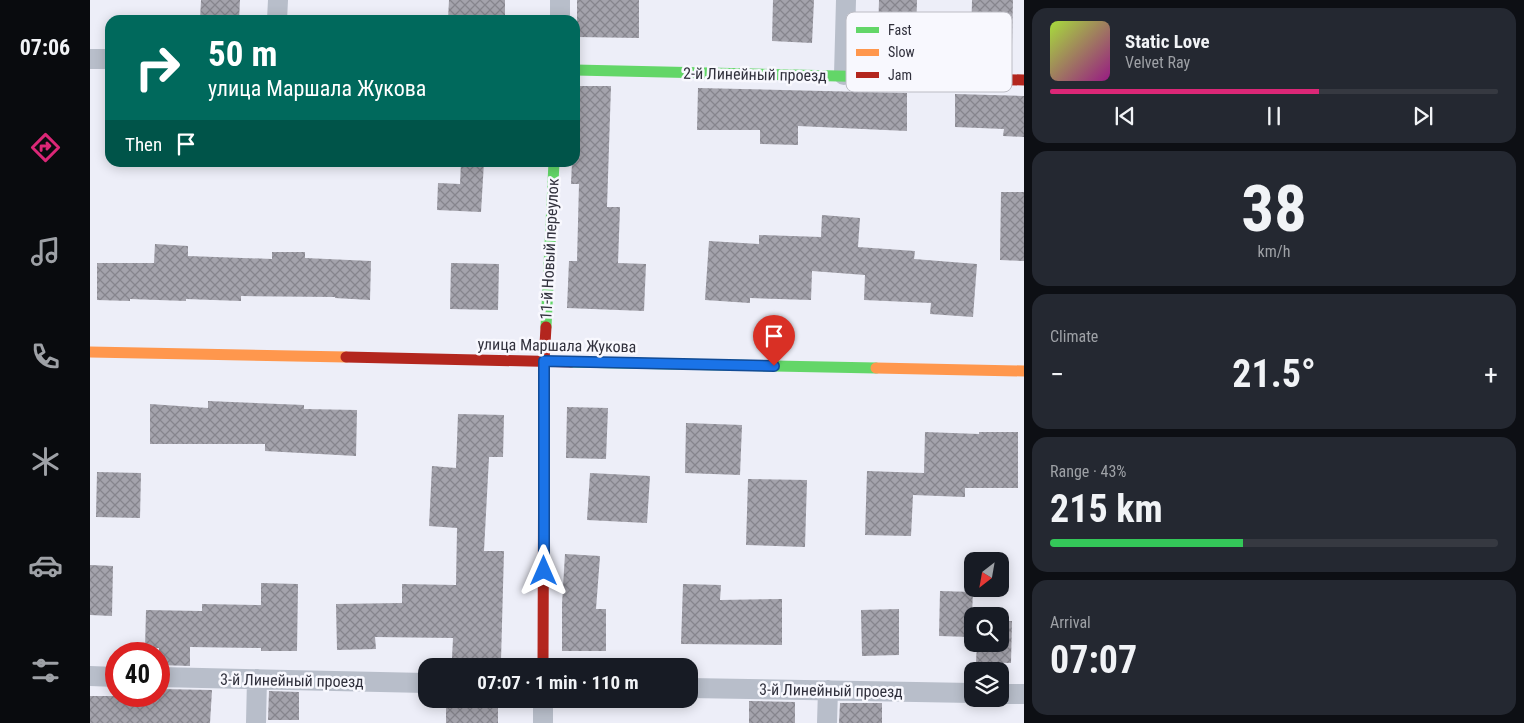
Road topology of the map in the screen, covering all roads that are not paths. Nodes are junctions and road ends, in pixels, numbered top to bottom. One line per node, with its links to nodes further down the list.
1 (278, 0): 4 (street)
2 (560, 0): 5 (street)
3 (846, 0): 9 (street)
4 (277, 15)
5 (560, 15)
6 (90, 59): 7 (street)
7 (105, 59)
8 (580, 70): 9 (street, 2-й Линейный проезд)
9 (844, 75)
10 (554, 167): 12 (street, 11-й Новый переулок)
11 (90, 352): 12 (street, улица Маршала Жукова)
12 (544, 361): 13 (street, улица Маршала Жукова); 14 (street, 11-й Новый переулок)
13 (1024, 371)
14 (544, 658)
15 (90, 676): 16 (street)
16 (105, 676)
17 (170, 677): 18 (street, 3-й Линейный проезд)
18 (257, 679): 19 (street, 3-й Линейный проезд); 26 (street)
19 (418, 683)
20 (698, 688): 21 (street, 3-й Линейный проезд)
21 (828, 690): 22 (street, 3-й Линейный проезд); 28 (street)
22 (964, 693)
23 (1009, 694): 24 (street)
24 (1024, 694)
25 (543, 708): 27 (street)
26 (256, 723)
27 (542, 723)
28 (827, 723)

